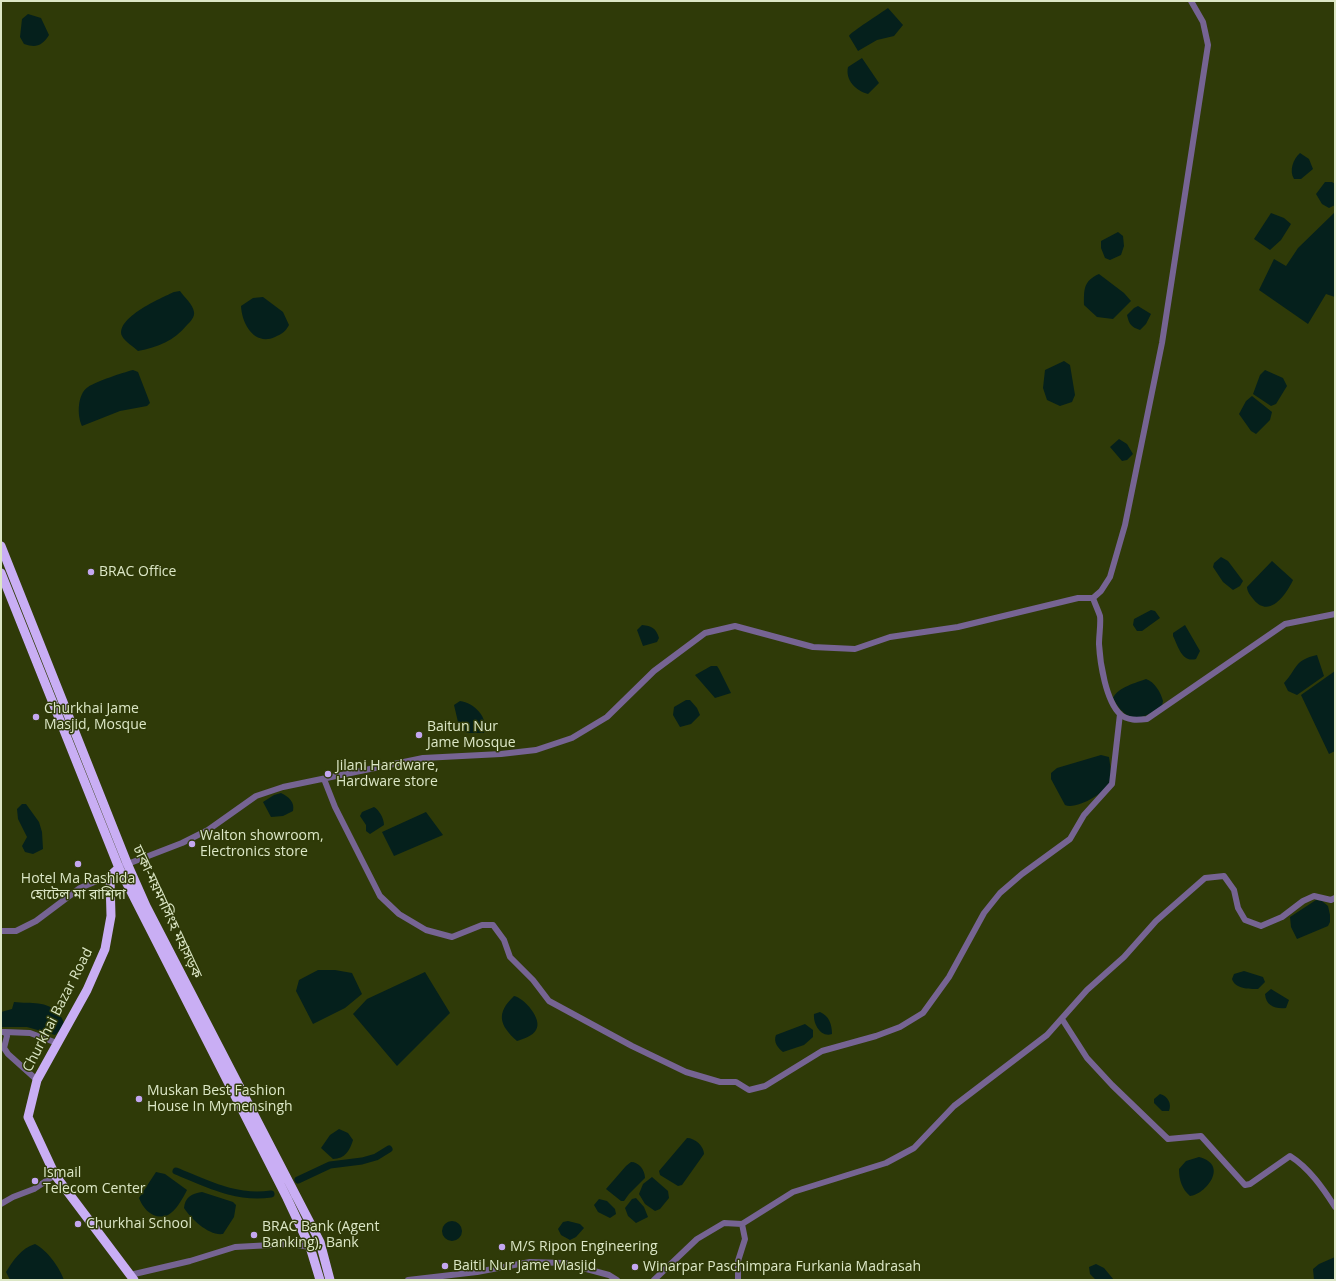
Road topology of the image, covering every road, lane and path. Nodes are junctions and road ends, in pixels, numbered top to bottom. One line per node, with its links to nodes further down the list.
1 (1191, 1): 4 (street)
2 (1, 546): 8 (highway, ঢাকা-ময়মনসিংহ মহাসড়ক)
3 (1, 573): 8 (highway)
4 (1093, 598): 6 (street); 7 (street)
5 (1335, 614): 6 (street)
6 (1120, 714): 7 (street)
7 (324, 779): 8 (street)
8 (123, 866): 9 (highway); 20 (highway, ঢাকা-ময়মনসিংহ মহাসড়ক); 23 (highway, ঢাকা-ময়মনসিংহ মহাসড়ক)
9 (112, 874): 11 (street); 14 (highway, Churkhai Bazar Road)
10 (1335, 898): 12 (street)
11 (1, 931)
12 (1062, 1019): 18 (street); 19 (street)
13 (3, 1032): 14 (street); 15 (street)
14 (57, 1042): 15 (highway, Churkhai Bazar Road)
15 (37, 1080): 16 (highway, Churkhai Bazar Road)
16 (55, 1175): 17 (street); 21 (highway, Churkhai Bazar Road)
17 (1, 1204)
18 (1335, 1207)
19 (742, 1224): 26 (street); 27 (street)
20 (310, 1247): 21 (street); 22 (highway, ঢাকা-ময়মনসিংহ মহাসড়ক)
21 (132, 1277)
22 (320, 1280)
23 (330, 1280)
24 (408, 1280): 25 (street)
25 (618, 1280)
26 (654, 1280)
27 (738, 1280)

